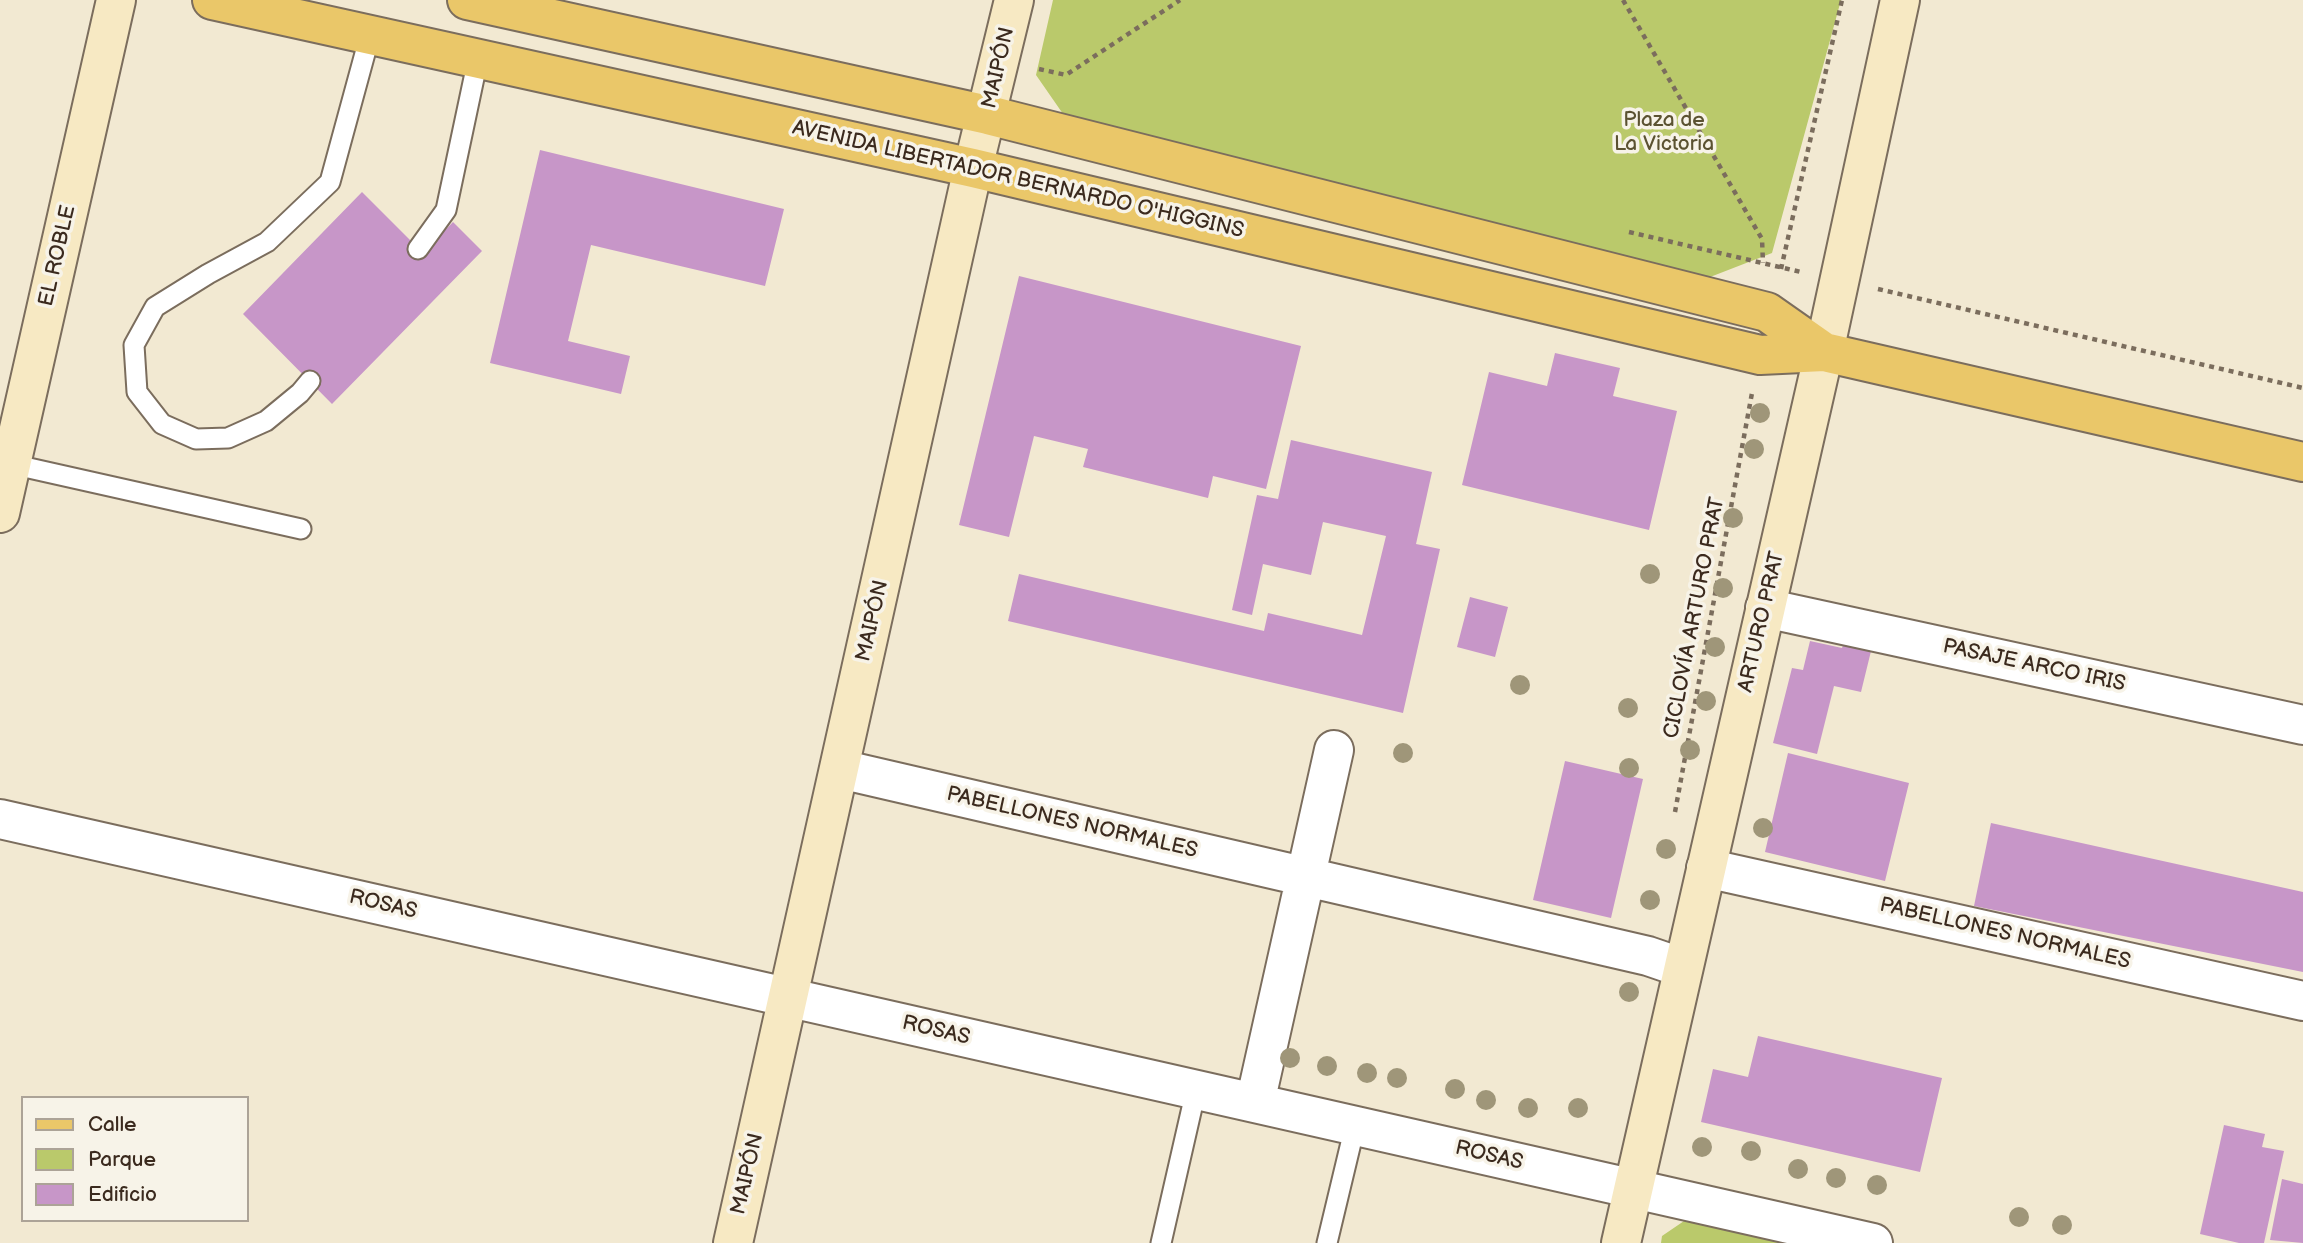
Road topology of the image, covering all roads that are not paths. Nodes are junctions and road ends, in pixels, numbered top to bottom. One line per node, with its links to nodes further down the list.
1 (117, 0): 14 (street, EL ROBLE)
2 (212, 0): 6 (main road, AVENIDA LIBERTADOR BERNARDO O'HIGGINS)
3 (467, 0): 8 (main road, AVENIDA LIBERTADOR BERNARDO O'HIGGINS)
4 (1014, 0): 8 (street, MAIPÓN)
5 (1900, 0): 11 (street, ARTURO PRAT)
6 (370, 35): 7 (main road, AVENIDA LIBERTADOR BERNARDO O'HIGGINS); 12 (lane)
7 (478, 59): 9 (main road, AVENIDA LIBERTADOR BERNARDO O'HIGGINS); 10 (lane)
8 (988, 115): 9 (street, MAIPÓN); 11 (main road, AVENIDA LIBERTADOR BERNARDO O'HIGGINS)
9 (973, 168): 11 (main road, AVENIDA LIBERTADOR BERNARDO O'HIGGINS); 20 (street, MAIPÓN)
10 (418, 248)
11 (1824, 352): 13 (main road, AVENIDA LIBERTADOR BERNARDO O'HIGGINS); 17 (street, ARTURO PRAT)
12 (310, 381)
13 (2303, 462)
14 (11, 464): 15 (street, EL ROBLE); 16 (lane)
15 (0, 513)
16 (301, 529)
17 (1765, 608): 18 (street, PASAJE ARCO IRIS); 22 (street, ARTURO PRAT)
18 (2303, 724)
19 (1334, 750): 23 (street)
20 (840, 769): 23 (street, PABELLONES NORMALES); 25 (street, MAIPÓN)
21 (0, 819): 25 (street, ROSAS)
22 (1706, 868): 24 (street, ARTURO PRAT); 26 (street, PABELLONES NORMALES)
23 (1305, 877): 24 (street, PABELLONES NORMALES); 28 (street)
24 (1683, 968): 30 (street, ARTURO PRAT)
25 (789, 998): 27 (street, ROSAS); 31 (street, MAIPÓN)
26 (2303, 1001)
27 (1196, 1090): 28 (street, ROSAS); 32 (lane)
28 (1255, 1103): 29 (street, ROSAS)
29 (1355, 1126): 30 (street, ROSAS); 33 (lane)
30 (1633, 1189): 34 (street, ARTURO PRAT); 35 (street, ROSAS)
31 (733, 1243)
32 (1161, 1243)
33 (1327, 1243)
34 (1620, 1243)
35 (1873, 1243)

